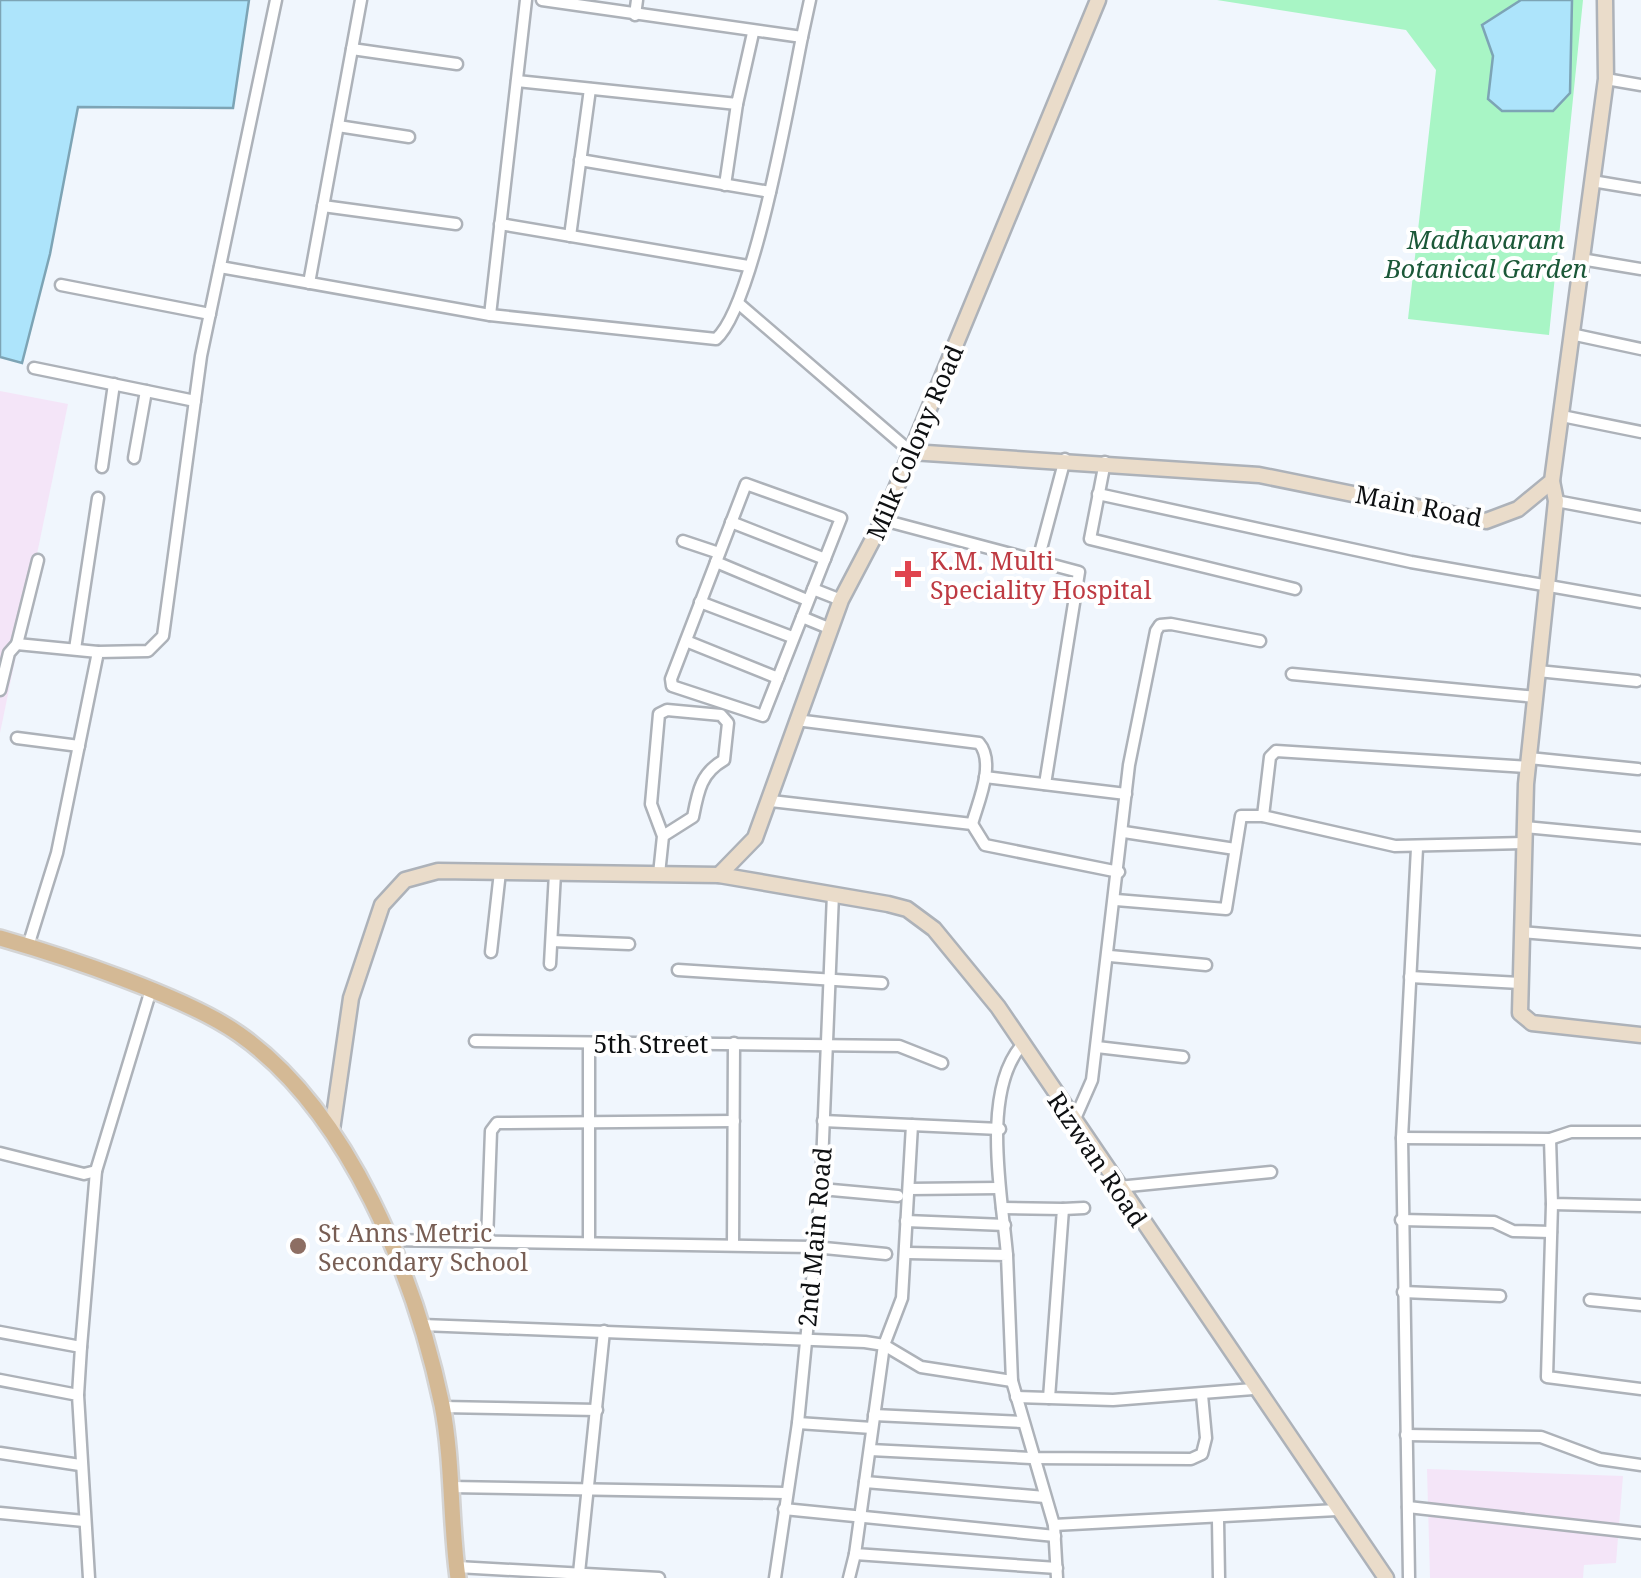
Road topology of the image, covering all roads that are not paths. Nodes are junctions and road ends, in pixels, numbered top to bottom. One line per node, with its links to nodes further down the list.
1 (276, 0): 31 (street)
2 (361, 0): 12 (street)
3 (526, 0): 15 (street)
4 (542, 0): 9 (street)
5 (637, 0): 9 (street)
6 (810, 0): 11 (street)
7 (1098, 0): 47 (street, Milk Colony Road)
8 (1605, 0): 14 (street)
9 (635, 15): 10 (street)
10 (753, 32): 11 (street); 18 (street)
11 (802, 38): 25 (street)
12 (352, 49): 13 (street); 19 (street)
13 (457, 64)
14 (1606, 79): 16 (street); 22 (street)
15 (517, 81): 17 (street); 28 (street)
16 (1641, 85)
17 (590, 89): 18 (street); 21 (street)
18 (738, 104): 23 (street)
19 (338, 126): 20 (street); 26 (street)
20 (409, 137)
21 (580, 160): 23 (street); 29 (street)
22 (1592, 181): 24 (street); 30 (street)
23 (726, 185): 25 (street)
24 (1641, 189)
25 (770, 192): 32 (street)
26 (323, 206): 27 (street); 34 (street)
27 (456, 224)
28 (500, 224): 29 (street); 38 (street)
29 (570, 236): 32 (street)
30 (1582, 258): 33 (street); 39 (street)
31 (220, 266): 34 (street); 37 (street)
32 (748, 266): 36 (street)
33 (1641, 269)
34 (309, 283): 38 (street)
35 (61, 286): 37 (street)
36 (738, 302): 38 (street); 47 (street)
37 (210, 314): 44 (street)
38 (490, 315)
39 (1571, 334): 40 (street); 45 (street)
40 (1641, 349)
41 (34, 368): 42 (street)
42 (114, 384): 43 (street); 51 (street)
43 (146, 391): 44 (street); 48 (street)
44 (195, 400): 77 (street)
45 (1562, 416): 46 (street); 52 (street)
46 (1641, 432)
47 (911, 452): 49 (street, Main Road); 57 (street, Milk Colony Road)
48 (134, 458)
49 (1065, 460): 50 (street, Main Road); 63 (street)
50 (1105, 462): 52 (street, Main Road); 53 (street)
51 (102, 467)
52 (1552, 481): 55 (street)
53 (1098, 494): 64 (street); 65 (street)
54 (98, 498): 76 (street)
55 (1556, 501): 56 (street); 64 (street)
56 (1641, 517)
57 (883, 520): 63 (street); 67 (street, Milk Colony Road)
58 (731, 522): 60 (street); 61 (street); 61 (street)
59 (683, 540): 60 (street)
60 (718, 557): 66 (street); 68 (street)
61 (825, 559): 66 (street)
62 (38, 560): 75 (street)
63 (1038, 564): 90 (street)
64 (1548, 588): 69 (street); 78 (street)
65 (1295, 590)
66 (810, 594): 67 (street); 70 (street)
67 (841, 600): 71 (street, Milk Colony Road)
68 (700, 602): 72 (street); 73 (street)
69 (1641, 602)
70 (802, 617): 71 (street); 72 (street)
71 (831, 629): 84 (street, Milk Colony Road)
72 (792, 637): 80 (street)
73 (686, 640): 80 (street); 80 (street)
74 (1260, 641): 91 (street)
75 (17, 644): 76 (street); 82 (street)
76 (75, 649): 77 (street)
77 (98, 652): 86 (street)
78 (1538, 671): 81 (street); 83 (street)
79 (1292, 674): 83 (street)
80 (778, 678)
81 (1637, 682)
82 (0, 690)
83 (1536, 697): 87 (street)
84 (796, 720): 89 (street); 92 (street, Milk Colony Road)
85 (17, 738): 86 (street)
86 (79, 746): 113 (street)
87 (1528, 762): 88 (street); 93 (street); 96 (street)
88 (1638, 769)
89 (985, 777): 90 (street); 94 (street)
90 (1045, 784): 91 (street)
91 (1126, 794): 95 (street)
92 (771, 800): 94 (street); 105 (street, Milk Colony Road)
93 (1263, 816): 99 (street); 100 (street)
94 (972, 824): 102 (street)
95 (1124, 832): 100 (street); 102 (street)
96 (1524, 835): 98 (street); 99 (street); 108 (street)
97 (663, 836): 97 (street); 104 (street)
98 (1641, 838)
99 (1416, 848): 119 (street)
100 (1235, 849): 107 (street)
101 (500, 872): 103 (street, Rizwan Road); 114 (street); 139 (street, Rizwan Road)
102 (1119, 872): 107 (street)
103 (555, 873): 104 (street, Rizwan Road); 110 (street)
104 (659, 874): 105 (street, Rizwan Road)
105 (719, 874): 106 (street, Rizwan Road)
106 (833, 894): 120 (street, 2nd Main Road); 129 (street, Rizwan Road)
107 (1116, 900): 115 (street)
108 (1522, 932): 111 (street); 122 (street)
109 (0, 938): 113 (main road)
110 (552, 941): 112 (street); 116 (street)
111 (1641, 942)
112 (629, 944)
113 (28, 946): 123 (main road)
114 (490, 952)
115 (1110, 956): 117 (street); 130 (street)
116 (550, 964)
117 (1206, 966)
118 (678, 970): 120 (street)
119 (1410, 977): 122 (street); 141 (street)
120 (832, 978): 121 (street); 128 (street, 2nd Main Road)
121 (882, 983)
122 (1520, 984): 124 (street)
123 (150, 993): 139 (main road); 144 (street)
124 (1641, 1035)
125 (475, 1041): 127 (street, 5th Street)
126 (734, 1042): 127 (street, 5th Street); 128 (street, 5th Street); 134 (street)
127 (588, 1043): 133 (street)
128 (826, 1045): 132 (street, 5th Street); 135 (street, 2nd Main Road)
129 (1021, 1046): 136 (street, Rizwan Road); 138 (street)
130 (1097, 1047): 131 (street); 136 (street)
131 (1183, 1057)
132 (942, 1063)
133 (589, 1120): 134 (street); 161 (street); 162 (street)
134 (734, 1121): 163 (street)
135 (823, 1121): 137 (street); 148 (street, 2nd Main Road)
136 (1074, 1121): 146 (street, Rizwan Road)
137 (912, 1125): 138 (street); 149 (street)
138 (1000, 1129): 147 (street)
139 (332, 1130): 160 (main road)
140 (1641, 1132): 142 (street)
141 (1402, 1138): 142 (street); 156 (street)
142 (1550, 1139): 151 (street)
143 (0, 1153): 144 (street)
144 (96, 1171): 177 (street)
145 (1271, 1172): 146 (street)
146 (1118, 1187): 180 (street, Rizwan Road)
147 (999, 1188): 149 (street); 153 (street)
148 (821, 1189): 150 (street); 164 (street, 2nd Main Road)
149 (909, 1189): 157 (street)
150 (898, 1196)
151 (1552, 1204): 152 (street); 159 (street)
152 (1641, 1206)
153 (1002, 1208): 155 (street); 158 (street)
154 (1084, 1208): 155 (street)
155 (1064, 1209): 185 (street)
156 (1401, 1220): 159 (street); 168 (street)
157 (906, 1221): 158 (street); 165 (street)
158 (1004, 1225): 167 (street)
159 (1551, 1232): 181 (street)
160 (388, 1240): 161 (street); 172 (main road)
161 (487, 1241): 162 (street)
162 (588, 1242): 163 (street)
163 (732, 1244): 164 (street)
164 (814, 1247): 166 (street); 175 (street, 2nd Main Road)
165 (908, 1253): 167 (street); 176 (street)
166 (886, 1254)
167 (1007, 1255): 179 (street)
168 (1403, 1292): 169 (street); 192 (street)
169 (1500, 1296)
170 (1590, 1300): 171 (street)
171 (1641, 1305)
172 (422, 1326): 173 (street); 186 (main road)
173 (604, 1330): 175 (street); 187 (street)
174 (0, 1332): 177 (street)
175 (806, 1340): 176 (street); 190 (street, 2nd Main Road)
176 (884, 1345): 179 (street); 188 (street)
177 (81, 1347): 182 (street)
178 (0, 1380): 182 (street)
179 (1012, 1381): 184 (street)
180 (1253, 1389): 183 (street); 205 (street, Rizwan Road)
181 (1641, 1389)
182 (78, 1395): 196 (street)
183 (1202, 1395): 185 (street); 195 (street)
184 (1016, 1397): 185 (street); 189 (street)
185 (1049, 1398)
186 (442, 1407): 187 (street); 199 (main road)
187 (597, 1410): 200 (street)
188 (874, 1415): 189 (street); 191 (street)
189 (1022, 1422): 195 (street)
190 (798, 1423): 191 (street); 201 (street, 2nd Main Road)
191 (872, 1428): 193 (street)
192 (1406, 1435): 197 (street); 203 (street)
193 (870, 1450): 195 (street); 198 (street)
194 (0, 1453): 196 (street)
195 (1032, 1458): 202 (street)
196 (80, 1465): 208 (street)
197 (1641, 1465)
198 (865, 1482): 202 (street); 207 (street)
199 (450, 1487): 200 (street); 213 (main road)
200 (589, 1490): 201 (street); 214 (street)
201 (786, 1494): 204 (street, 2nd Main Road)
202 (1046, 1497): 210 (street)
203 (1408, 1507): 211 (street); 222 (street)
204 (784, 1509): 207 (street); 218 (street, 2nd Main Road)
205 (1337, 1510): 209 (street); 221 (street, Rizwan Road)
206 (0, 1512): 208 (street)
207 (860, 1516): 210 (street); 212 (street)
208 (84, 1520): 216 (street)
209 (1218, 1520): 210 (street); 220 (street)
210 (1054, 1531): 215 (street)
211 (1641, 1533)
212 (854, 1554): 215 (street); 219 (street)
213 (458, 1572): 214 (street)
214 (579, 1573): 217 (street)
215 (1057, 1573)
216 (89, 1578)
217 (659, 1578)
218 (775, 1578)
219 (850, 1578)
220 (1219, 1578)
221 (1386, 1578)
222 (1409, 1578)

